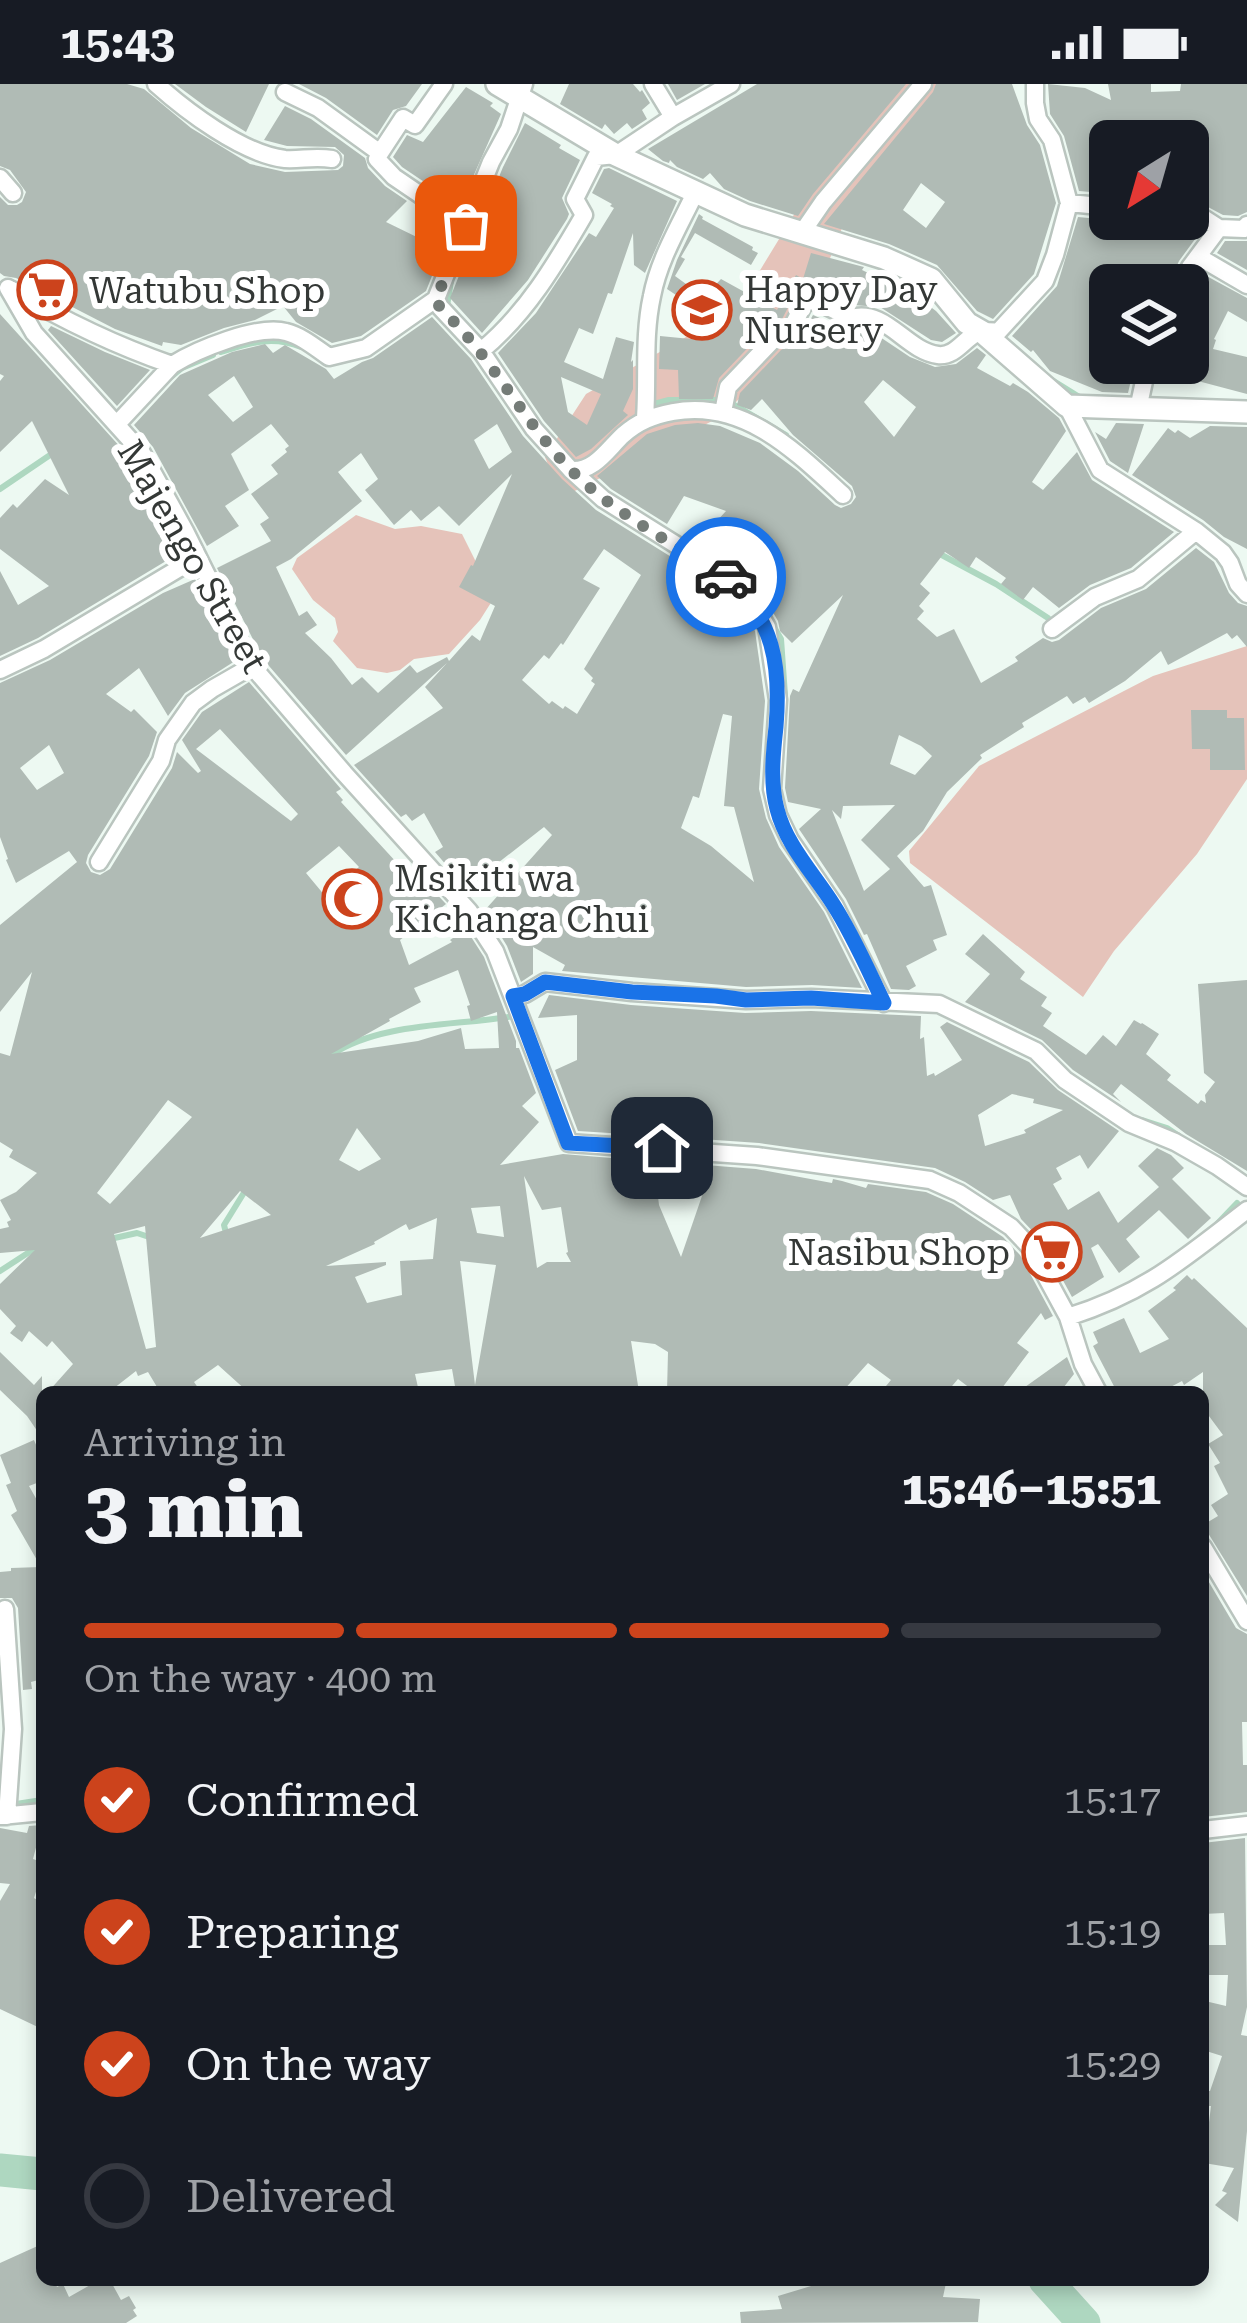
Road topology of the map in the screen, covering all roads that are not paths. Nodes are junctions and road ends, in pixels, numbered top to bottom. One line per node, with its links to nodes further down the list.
1 (156, 84): 13 (street)
2 (444, 84): 11 (street)
3 (497, 84): 8 (street)
4 (653, 84): 10 (street)
5 (731, 84): 10 (street)
6 (923, 84): 23 (street)
7 (1035, 84): 17 (street)
8 (522, 90): 12 (street); 21 (street)
9 (286, 92): 11 (street)
10 (673, 117): 12 (street)
11 (380, 154): 21 (street)
12 (616, 155): 15 (street); 30 (street)
13 (332, 159)
14 (0, 178): 16 (street)
15 (696, 191): 23 (street); 37 (street)
16 (13, 194)
17 (1069, 203): 18 (street); 29 (street)
18 (1089, 205)
19 (1209, 222): 22 (street)
20 (1247, 225): 22 (street)
21 (466, 226): 28 (street)
22 (1219, 228): 24 (street)
23 (801, 234): 29 (street)
24 (1199, 256): 25 (street); 27 (street)
25 (1194, 264)
26 (4, 285): 31 (street); 38 (street, Majengo Street)
27 (1247, 285)
28 (436, 299): 30 (street); 31 (street)
29 (981, 331): 33 (street); 35 (street)
30 (481, 351): 39 (street)
31 (172, 365): 38 (street)
32 (1143, 384): 34 (street)
33 (1067, 406): 34 (street); 41 (street)
34 (1138, 409): 36 (street)
35 (723, 412): 37 (street); 40 (street)
36 (1247, 412)
37 (645, 418): 39 (street)
38 (116, 424): 42 (street, Majengo Street)
39 (571, 470): 49 (street)
40 (843, 495)
41 (1196, 531): 43 (street); 44 (street)
42 (198, 557): 45 (street, Majengo Street); 46 (street)
43 (1247, 594)
44 (1052, 629)
45 (252, 666): 47 (street); 48 (street, Majengo Street)
46 (0, 670)
47 (99, 862)
48 (513, 996): 49 (street); 52 (street, Majengo Street)
49 (884, 1003): 50 (street)
50 (1247, 1187)
51 (1247, 1210): 52 (street)
52 (1068, 1316): 53 (street)
53 (1095, 1386)
54 (1209, 1557): 56 (street)
55 (4, 1609): 58 (street)
56 (1247, 1622)
57 (36, 1813): 58 (street)
58 (4, 1816)
59 (1247, 1825): 60 (street)
60 (1209, 1829)

